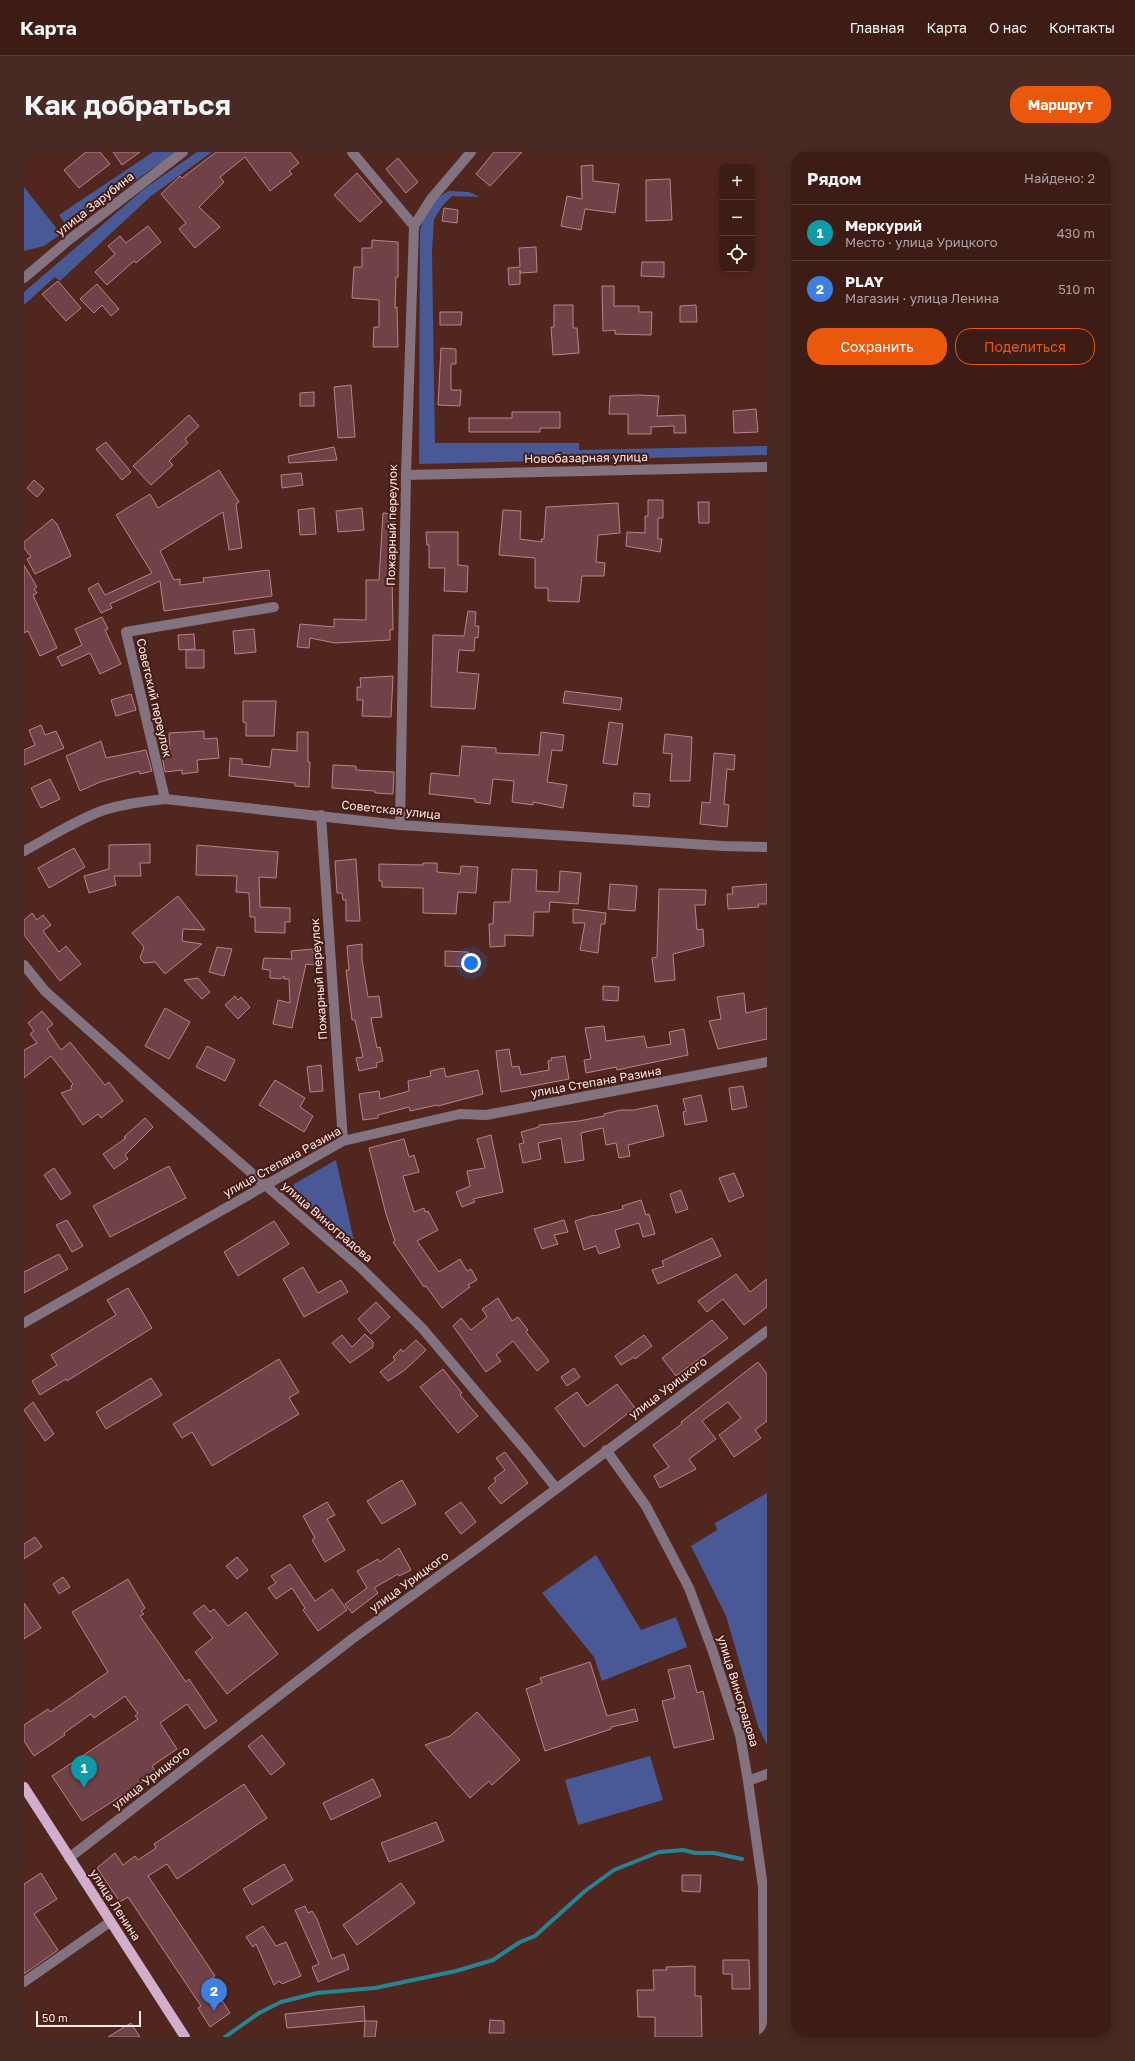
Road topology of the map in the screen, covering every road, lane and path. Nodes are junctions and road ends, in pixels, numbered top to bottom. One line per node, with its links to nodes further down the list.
1 (183, 152): 5 (street, улица Зарубина)
2 (352, 152): 4 (street)
3 (472, 152): 4 (street)
4 (414, 226): 7 (street, Пожарный переулок)
5 (25, 276)
6 (767, 467): 7 (street, Новобазарная улица)
7 (406, 475): 11 (street, Пожарный переулок)
8 (274, 607): 9 (street, Советский переулок)
9 (165, 799): 10 (street, Советская улица); 13 (street, Советская улица)
10 (321, 815): 11 (street, Советская улица); 16 (street, Пожарный переулок)
11 (400, 825): 12 (street, Советская улица)
12 (767, 847)
13 (24, 851)
14 (24, 965): 17 (street, улица Виноградова)
15 (767, 1062): 16 (street, улица Степана Разина)
16 (343, 1141): 17 (street, улица Степана Разина)
17 (265, 1186): 18 (street, улица Степана Разина); 21 (street, улица Виноградова)
18 (24, 1323)
19 (767, 1331): 20 (street, улица Урицкого)
20 (606, 1450): 21 (street, улица Урицкого); 23 (street, улица Виноградова)
21 (556, 1488): 25 (street, улица Урицкого)
22 (767, 1774): 23 (street)
23 (748, 1781): 26 (street, улица Виноградова)
24 (24, 1787): 25 (main road, улица Ленина)
25 (69, 1858): 27 (main road, улица Ленина)
26 (765, 1887): 30 (street, улица Виноградова)
27 (110, 1922): 28 (street); 29 (main road, улица Ленина)
28 (24, 1982)
29 (185, 2037)
30 (764, 2037)

